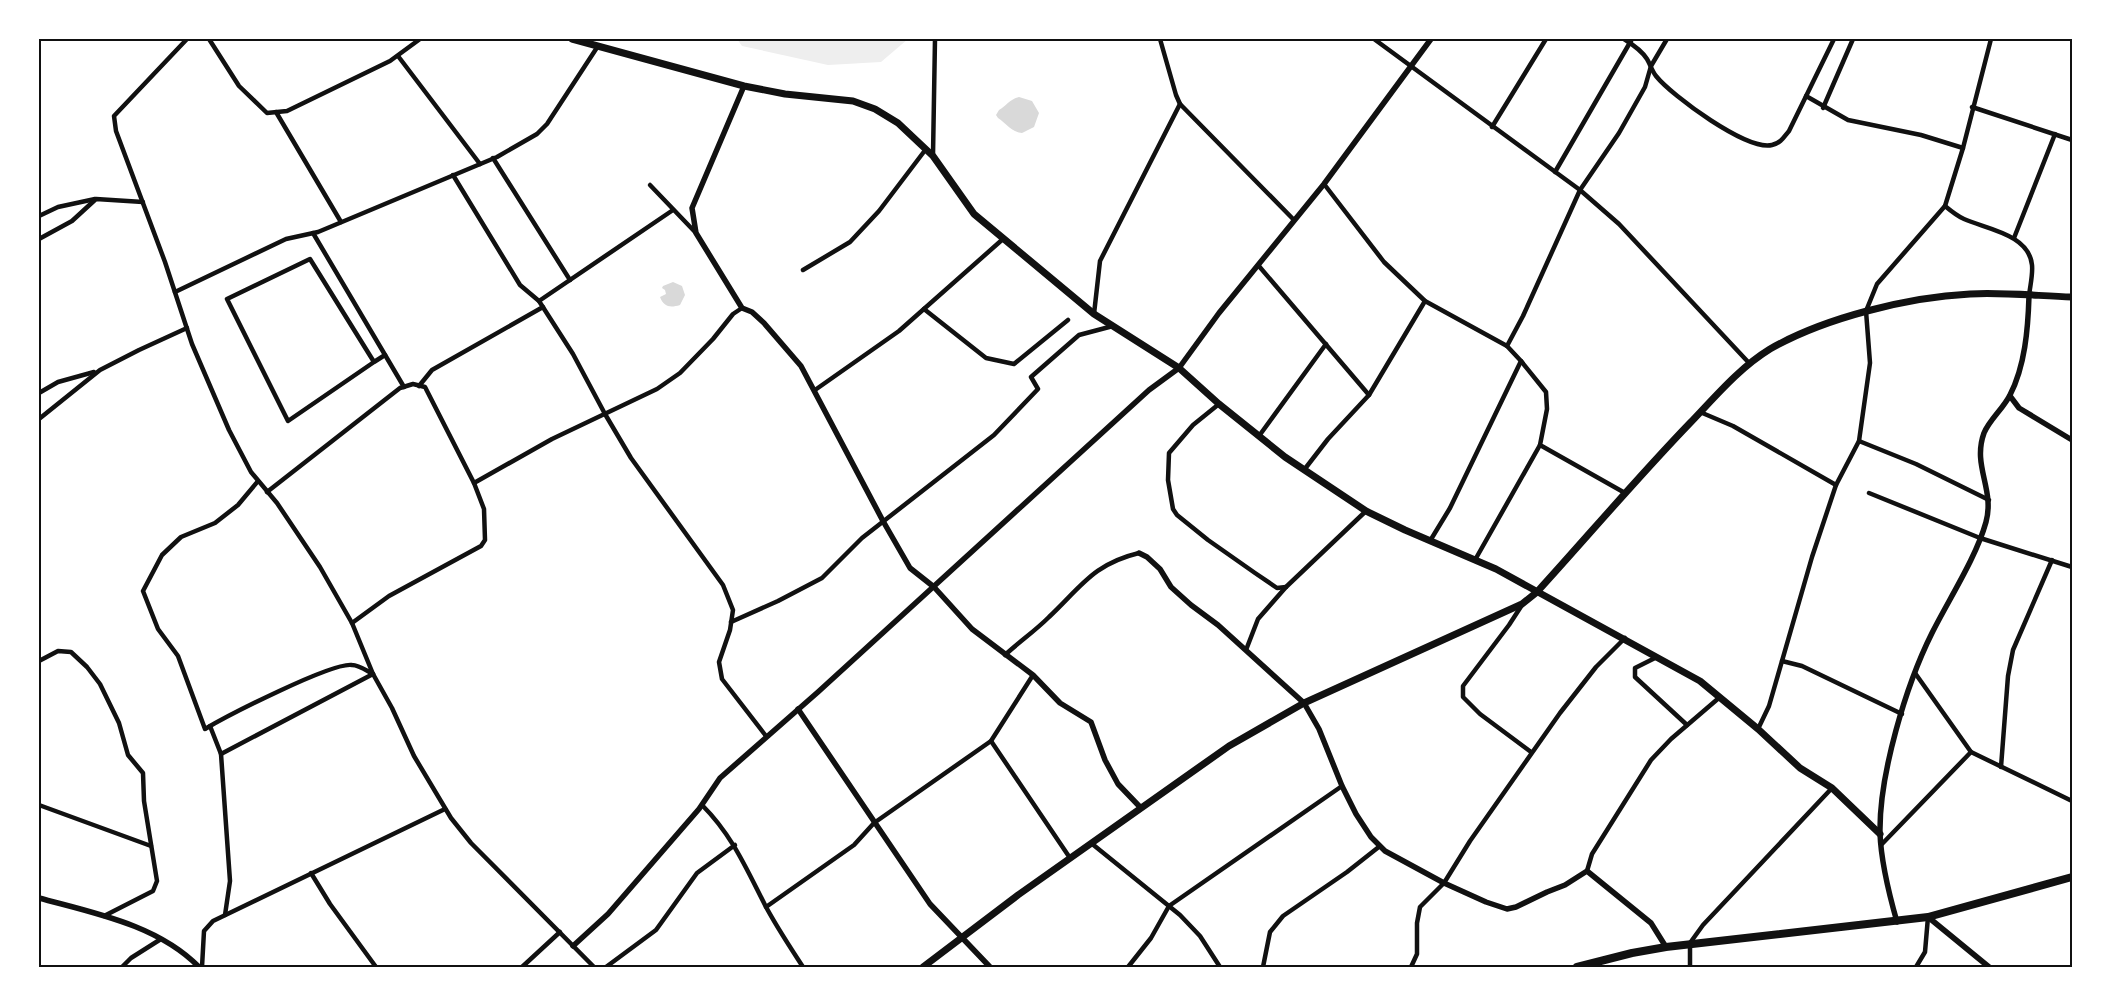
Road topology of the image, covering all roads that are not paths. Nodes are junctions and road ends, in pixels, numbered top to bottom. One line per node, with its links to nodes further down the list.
1 (187, 39): 40 (street)
2 (209, 39): 25 (street)
3 (420, 39): 17 (street)
4 (572, 39): 16 (main road)
5 (935, 39): 31 (street)
6 (1160, 39): 22 (street)
7 (1374, 39): 19 (street)
8 (1431, 39): 19 (street)
9 (1546, 39): 26 (street)
10 (1624, 39): 15 (street)
11 (1667, 39): 18 (street)
12 (1834, 39): 21 (street)
13 (1853, 39): 24 (street)
14 (1991, 39): 23 (street)
15 (1631, 40): 18 (street); 34 (street)
16 (598, 46): 20 (main road); 32 (street)
17 (398, 56): 25 (street); 33 (street)
18 (1651, 66): 21 (street); 38 (street)
19 (1412, 67): 26 (street); 36 (street)
20 (744, 86): 30 (main road); 47 (street)
21 (1806, 96): 24 (street)
22 (1180, 104): 44 (street); 63 (street)
23 (1972, 107): 27 (street); 29 (street)
24 (1823, 108): 29 (street)
25 (276, 112): 45 (street)
26 (1492, 127): 34 (street)
27 (2055, 134): 28 (street); 49 (street)
28 (2072, 140)
29 (1963, 148): 41 (street)
30 (926, 149): 31 (main road); 52 (street)
31 (933, 156): 48 (main road)
32 (492, 158): 33 (street); 53 (street)
33 (480, 164): 35 (street)
34 (1555, 172): 38 (street)
35 (453, 175): 45 (street); 57 (street)
36 (1324, 184): 44 (street); 58 (street)
37 (650, 185): 42 (street)
38 (1580, 190): 68 (street); 72 (street)
39 (96, 199): 40 (street); 43 (street); 50 (street)
40 (143, 202): 54 (street)
41 (1945, 206): 49 (street); 62 (street)
42 (673, 210): 47 (street); 53 (street)
43 (39, 216)
44 (1294, 220): 51 (street)
45 (342, 222): 46 (street)
46 (313, 233): 54 (street); 69 (street)
47 (696, 233): 60 (street)
48 (1003, 238): 61 (street); 63 (main road)
49 (2014, 238): 55 (street)
50 (39, 239)
51 (1258, 265): 67 (street); 73 (street)
52 (804, 270)
53 (570, 280): 57 (street)
54 (175, 292): 66 (street)
55 (2029, 296): 56 (main road); 62 (main road); 80 (street)
56 (2072, 297)
57 (539, 301): 59 (street)
58 (1425, 301): 68 (street); 79 (street)
59 (543, 307): 75 (street); 83 (street)
60 (742, 308): 77 (street); 83 (street)
61 (924, 309): 64 (street); 77 (street)
62 (1866, 311): 72 (main road); 87 (street)
63 (1094, 314): 65 (main road)
64 (1068, 320)
65 (1113, 326): 73 (main road); 98 (street)
66 (187, 328): 74 (street); 90 (street)
67 (1326, 344): 79 (street); 85 (street)
68 (1507, 346): 70 (street)
69 (385, 355): 71 (street); 76 (street)
70 (1521, 361): 88 (street); 100 (street)
71 (374, 362): 71 (street)
72 (1750, 364): 82 (main road)
73 (1178, 368): 81 (main road); 105 (street)
74 (100, 370): 78 (street); 84 (street)
75 (419, 386): 76 (street); 91 (street)
76 (404, 387): 93 (street)
77 (815, 390): 98 (street)
78 (39, 393)
79 (1368, 395): 89 (street)
80 (2010, 396): 86 (street); 96 (street)
81 (1219, 404): 85 (main road); 106 (street)
82 (1700, 412): 92 (street); 94 (main road)
83 (605, 414): 91 (street); 109 (street)
84 (39, 419)
85 (1258, 436): 89 (main road)
86 (2072, 440)
87 (1859, 441): 92 (street); 96 (street)
88 (1540, 445): 94 (street); 102 (street)
89 (1304, 470): 97 (main road)
90 (258, 481): 93 (street); 125 (street)
91 (474, 483): 110 (street)
92 (1836, 485): 116 (street)
93 (267, 492): 110 (street)
94 (1625, 493): 107 (main road)
95 (1869, 493): 99 (street)
96 (1990, 501): 99 (street)
97 (1366, 511): 100 (main road); 106 (street)
98 (883, 521): 105 (street); 109 (street)
99 (1980, 538): 103 (street); 117 (street)
100 (1430, 541): 102 (main road)
101 (1138, 553): 112 (street); 113 (street)
102 (1475, 560): 107 (main road)
103 (2052, 560): 104 (street); 132 (street)
104 (2072, 567)
105 (934, 587): 113 (street); 122 (street)
106 (1286, 588): 112 (street)
107 (1537, 592): 108 (main road); 111 (main road)
108 (1522, 604): 121 (main road); 129 (street)
109 (731, 622): 127 (street)
110 (352, 623): 118 (street)
111 (1625, 638): 114 (main road); 129 (street)
112 (1246, 650): 121 (street)
113 (1005, 655): 119 (street)
114 (1658, 656): 120 (main road); 124 (street)
115 (39, 661): 145 (street)
116 (1782, 661): 123 (street); 126 (street)
117 (1915, 673): 123 (street); 130 (street)
118 (374, 674): 125 (street); 131 (street); 139 (street)
119 (1033, 676): 128 (street); 138 (street)
120 (1720, 698): 124 (street); 126 (main road)
121 (1304, 703): 133 (street); 138 (main road)
122 (798, 709): 127 (street); 140 (street)
123 (1902, 714): 141 (street)
124 (1687, 725): 148 (street)
125 (210, 726): 131 (street)
126 (1758, 728): 134 (main road)
127 (766, 736): 137 (street)
128 (991, 741): 140 (street); 147 (street)
129 (1531, 752): 151 (street)
130 (1970, 752): 132 (street); 144 (street)
131 (221, 754): 155 (street)
132 (2001, 767): 135 (street)
133 (1342, 786): 146 (street); 153 (street)
134 (1832, 788): 141 (main road); 162 (street)
135 (2072, 800)
136 (39, 805): 145 (street)
137 (702, 805): 143 (street); 163 (street)
138 (1140, 807): 142 (main road)
139 (445, 809): 149 (street); 159 (street)
140 (874, 823): 154 (street); 161 (street)
141 (1880, 834): 144 (street)
142 (1091, 843): 147 (main road); 153 (street)
143 (735, 844): 154 (street); 171 (street)
144 (1882, 844): 158 (street)
145 (151, 846): 156 (street)
146 (1380, 846): 151 (street); 165 (street)
147 (1070, 858): 161 (main road)
148 (1587, 870): 151 (street); 164 (street)
149 (311, 873): 155 (street); 168 (street)
150 (2072, 877): 157 (main road)
151 (1444, 883): 178 (street)
152 (39, 898): 156 (street)
153 (1169, 906): 175 (street); 176 (street)
154 (766, 907): 172 (street)
155 (225, 915): 167 (street)
156 (103, 917): 160 (street)
157 (1928, 918): 158 (main road); 181 (street); 182 (street)
158 (1897, 922): 162 (main road)
159 (560, 932): 163 (street); 169 (street)
160 (161, 938): 166 (street); 167 (street)
161 (962, 938): 173 (main road); 174 (street)
162 (1690, 944): 164 (main road); 180 (street)
163 (574, 946): 170 (street)
164 (1666, 947): 179 (main road)
165 (1264, 964): 177 (street)
166 (122, 967)
167 (200, 967)
168 (376, 967)
169 (522, 967)
170 (594, 967)
171 (606, 967)
172 (803, 967)
173 (923, 967)
174 (990, 967)
175 (1128, 967)
176 (1220, 967)
177 (1268, 967)
178 (1411, 967)
179 (1576, 967)
180 (1690, 967)
181 (1916, 967)
182 (1989, 967)

